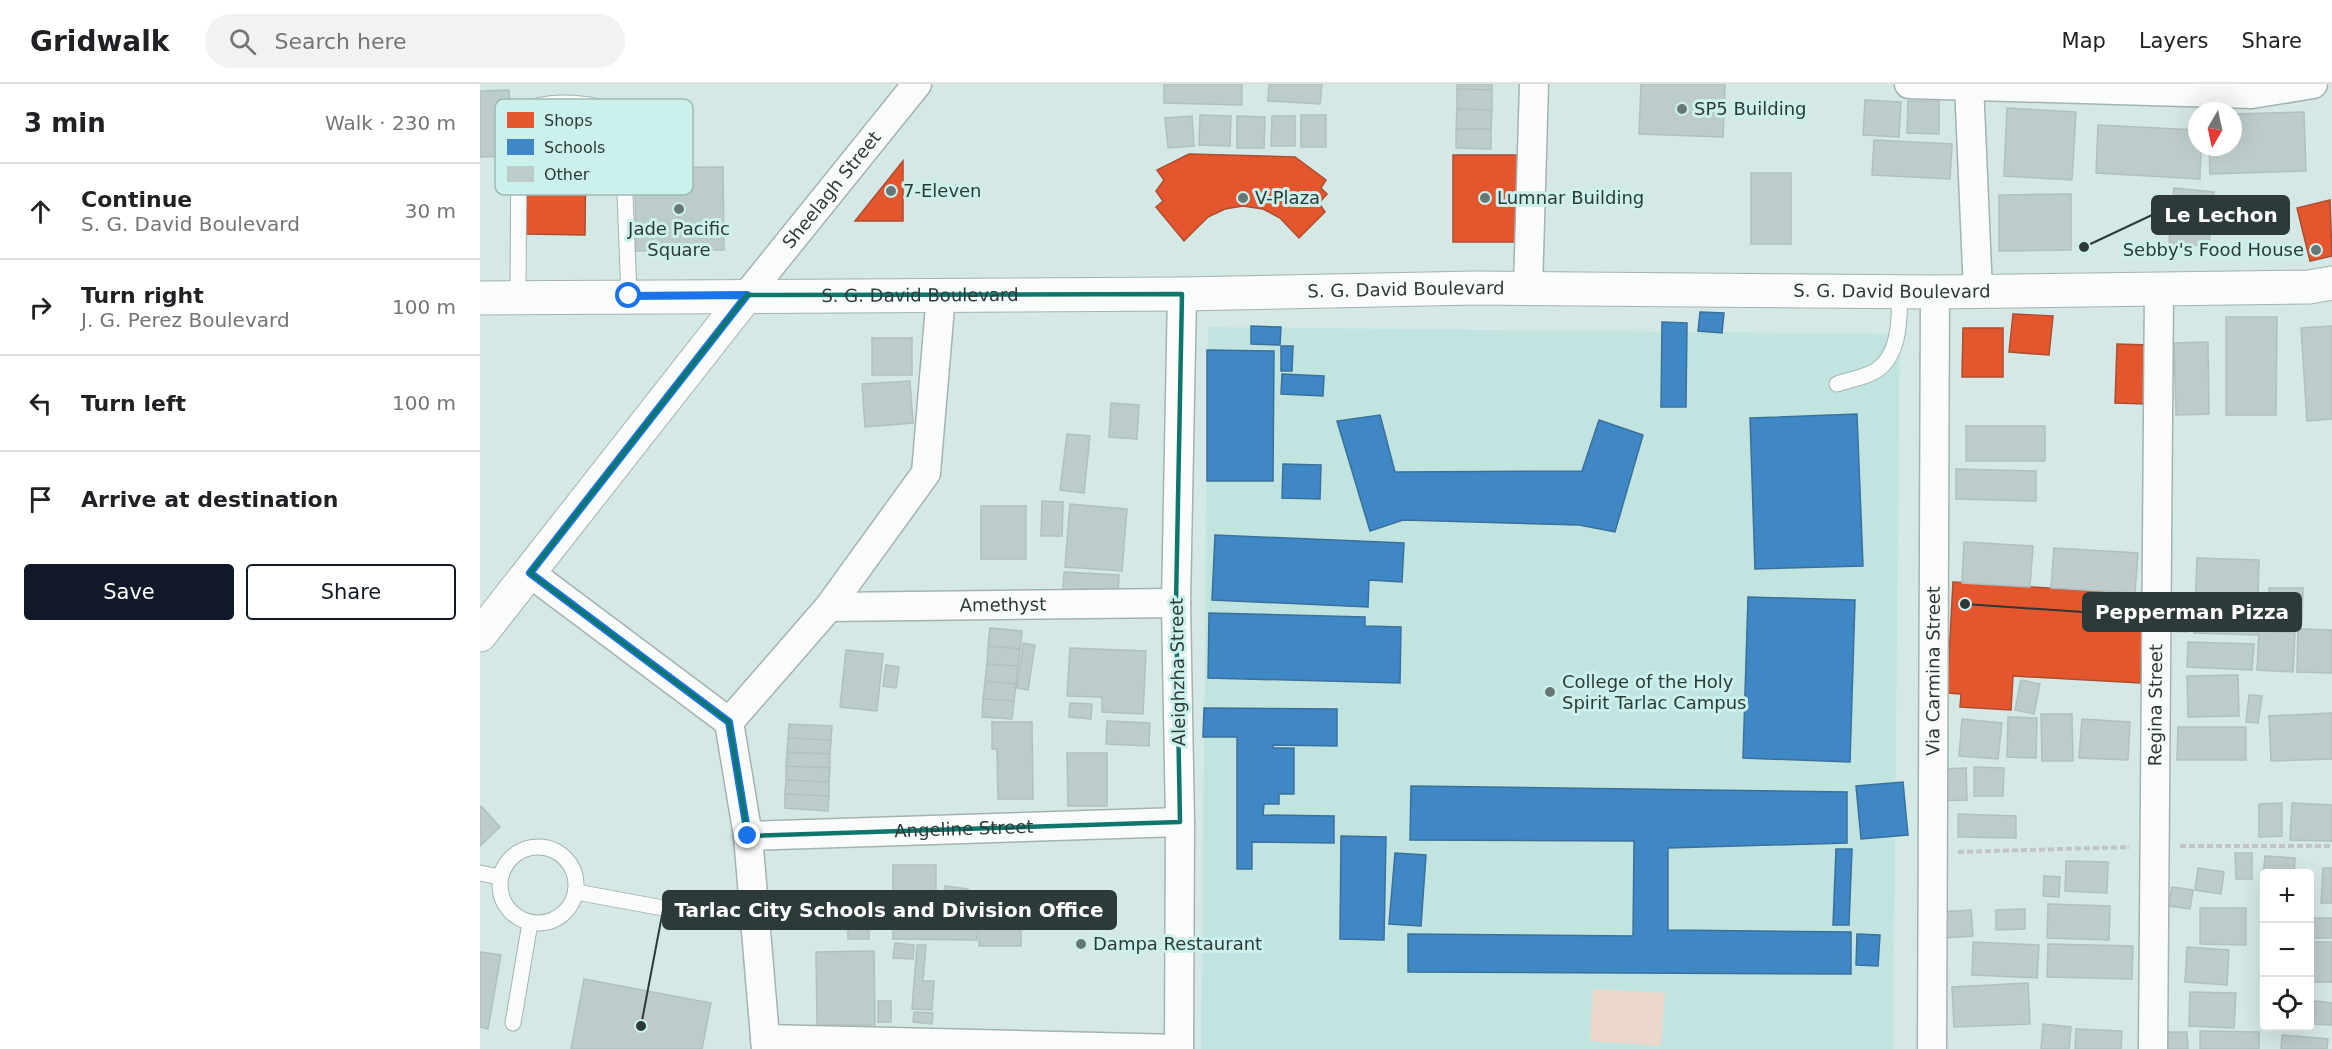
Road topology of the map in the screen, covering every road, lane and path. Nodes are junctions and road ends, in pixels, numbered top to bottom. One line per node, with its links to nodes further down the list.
1 (916, 84): 15 (street, Sheelagh Street)
2 (1534, 84): 9 (street)
3 (1909, 84): 5 (street)
4 (2313, 84): 5 (street)
5 (1969, 85): 11 (street)
6 (519, 195): 18 (lane)
7 (625, 195): 17 (lane)
8 (2332, 283): 10 (street, S. G. David Boulevard)
9 (1528, 288): 12 (street, S. G. David Boulevard); 14 (street, S. G. David Boulevard)
10 (2159, 289): 11 (street, S. G. David Boulevard); 37 (street, Regina Street)
11 (1978, 291): 13 (street, S. G. David Boulevard)
12 (1900, 292): 13 (street, S. G. David Boulevard); 20 (lane)
13 (1935, 292): 36 (street, Via Carmina Street)
14 (1182, 294): 16 (street, S. G. David Boulevard); 22 (street, Aleighzha Street)
15 (747, 295): 16 (street, S. G. David Boulevard); 17 (street, S. G. David Boulevard); 21 (street)
16 (941, 295): 23 (street)
17 (629, 296): 18 (street, S. G. David Boulevard)
18 (518, 297): 19 (street, S. G. David Boulevard)
19 (480, 298)
20 (1837, 384)
21 (530, 573): 24 (street); 25 (street)
22 (1176, 603): 23 (street, Amethyst); 26 (street, Aleighzha Street)
23 (829, 606): 25 (street)
24 (480, 635)
25 (729, 722): 27 (street)
26 (1180, 822): 27 (street, Angeline Street); 35 (street, Aleighzha Street)
27 (748, 836): 32 (street)
28 (480, 873): 29 (lane)
29 (500, 877): 30 (lane); 31 (lane)
30 (576, 892): 31 (lane); 32 (lane)
31 (530, 923): 33 (lane)
32 (756, 925): 34 (street)
33 (513, 1023)
34 (765, 1044): 35 (street)
35 (1179, 1049)
36 (1932, 1049)
37 (2153, 1049)

